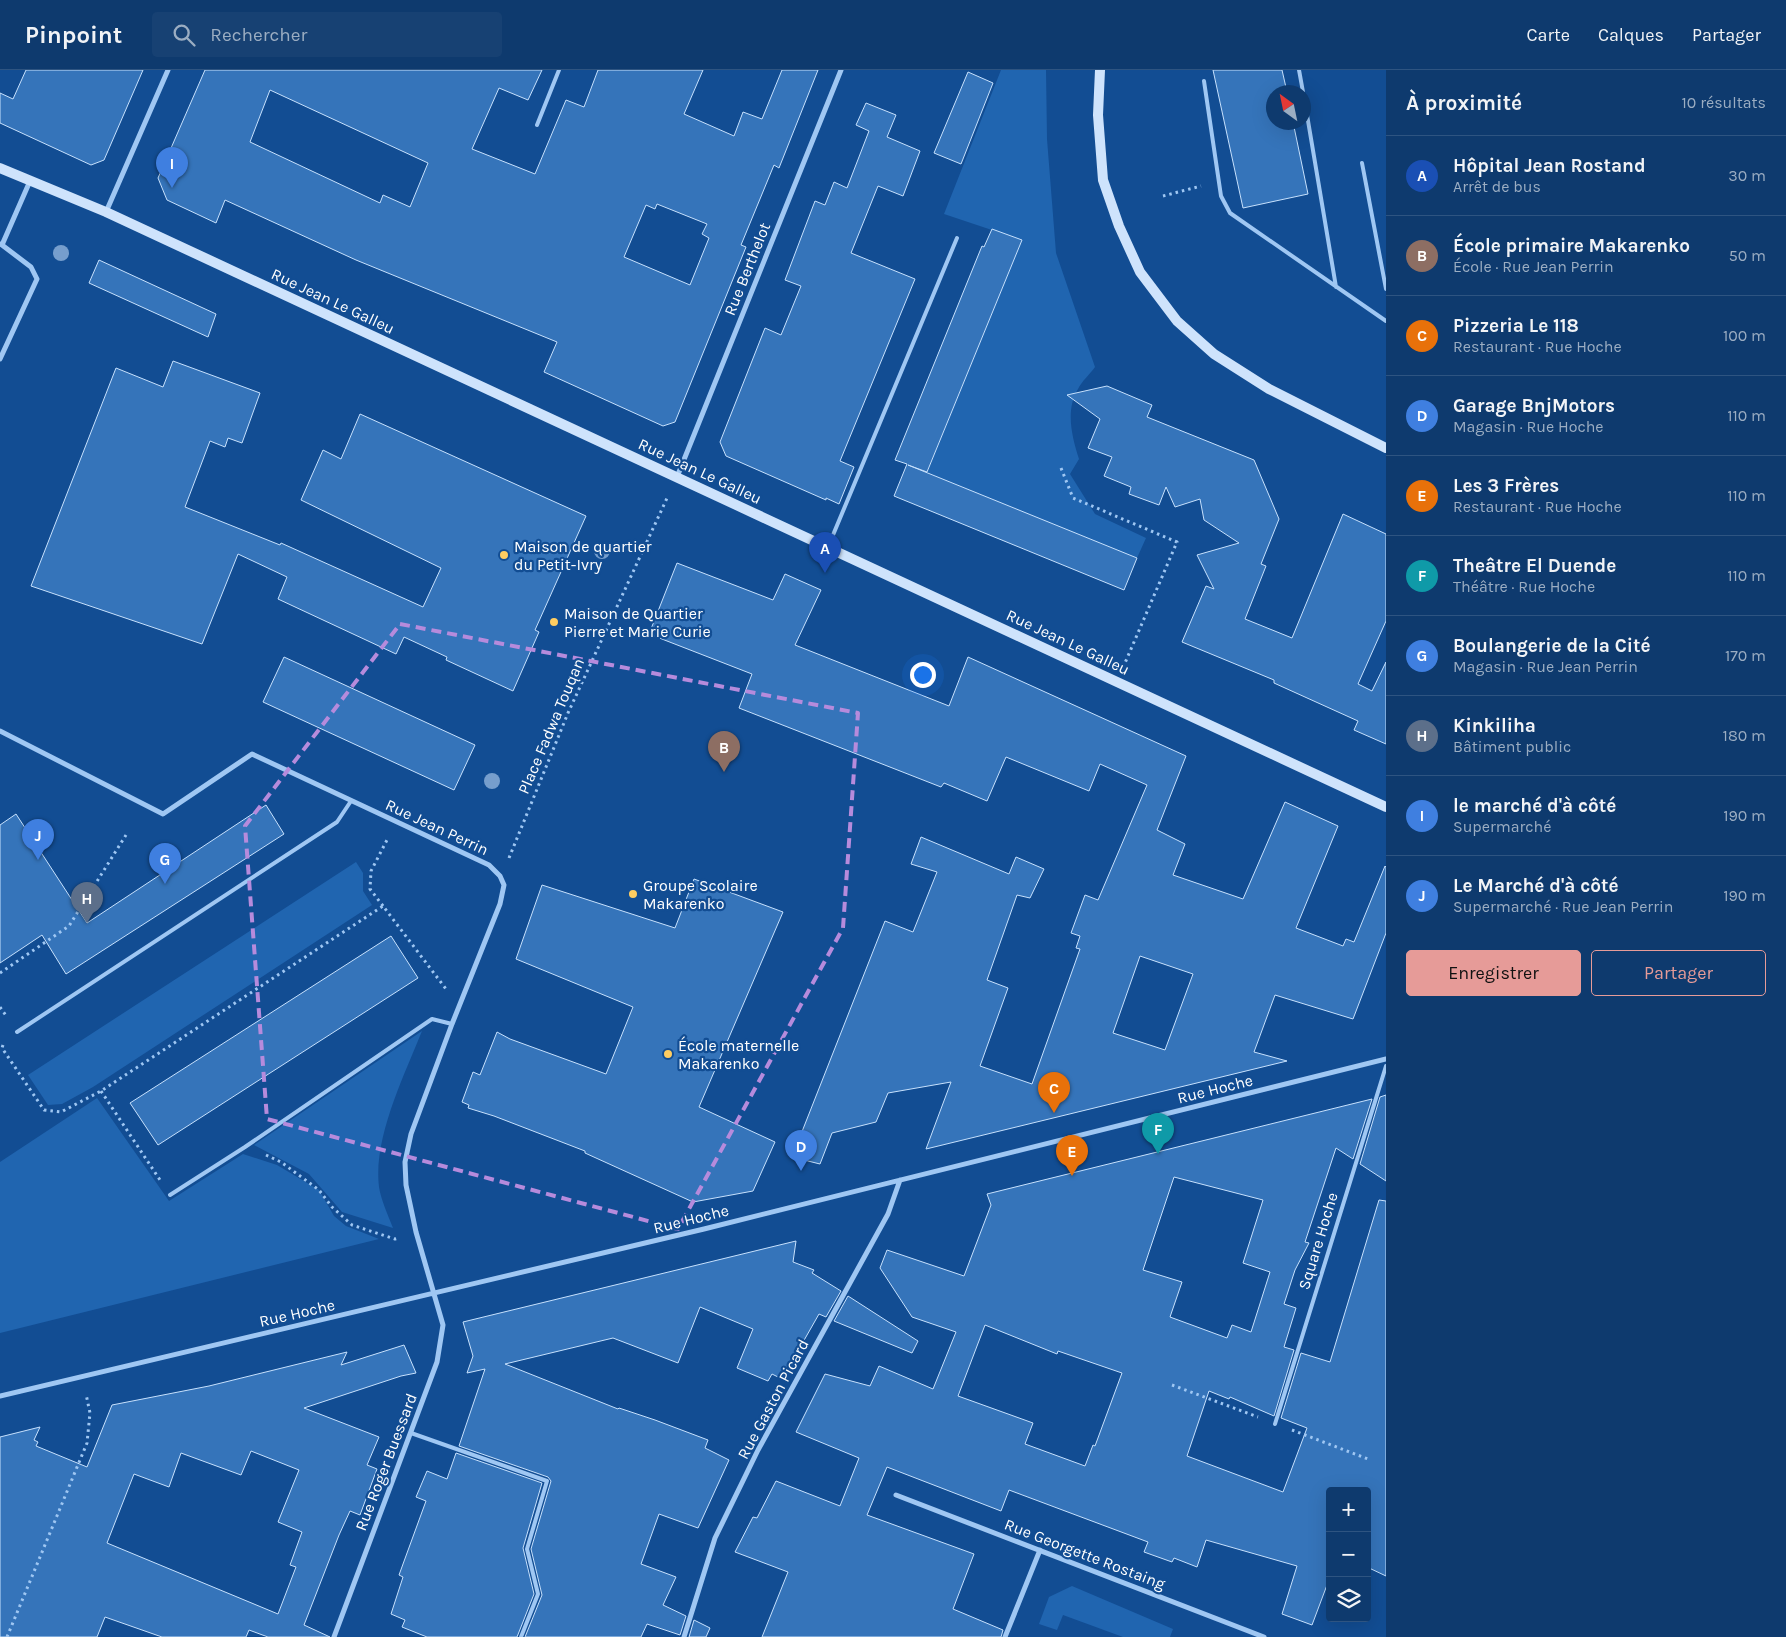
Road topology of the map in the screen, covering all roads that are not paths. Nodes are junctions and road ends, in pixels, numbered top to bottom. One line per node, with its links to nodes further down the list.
1 (168, 70): 13 (street)
2 (559, 70): 8 (lane)
3 (841, 70): 21 (street, Rue Berthelot)
4 (1100, 70): 20 (main road)
5 (1299, 70): 7 (lane)
6 (1204, 81): 16 (lane)
7 (1302, 85)
8 (537, 125)
9 (1310, 130): 16 (lane)
10 (1362, 163): 17 (lane)
11 (0, 168): 12 (main road, Rue Jean Le Galleu)
12 (30, 181): 13 (main road, Rue Jean Le Galleu); 15 (street)
13 (106, 212): 21 (main road, Rue Jean Le Galleu)
14 (957, 238): 22 (lane)
15 (1, 245): 19 (street)
16 (1336, 287): 18 (lane)
17 (1386, 289)
18 (1386, 321)
19 (0, 359)
20 (1386, 448)
21 (677, 477): 22 (main road, Rue Jean Le Galleu)
22 (828, 548): 25 (main road, Rue Jean Le Galleu)
23 (0, 731): 24 (street, Rue Jean Perrin)
24 (351, 801): 26 (street, Rue Jean Perrin); 27 (lane)
25 (1386, 807)
26 (452, 1024): 31 (lane); 32 (street, Rue Jean Perrin)
27 (17, 1032)
28 (1386, 1059): 30 (street, Rue Hoche)
29 (1386, 1066): 34 (lane, Square Hoche)
30 (900, 1180): 32 (street, Rue Hoche); 40 (street, Rue Gaston Picard)
31 (170, 1195)
32 (434, 1294): 33 (street, Rue Hoche); 35 (street, Rue Roger Buessard)
33 (0, 1396)
34 (1274, 1424)
35 (411, 1433): 38 (street, Rue Roger Buessard); 39 (lane)
36 (896, 1495): 37 (street, Rue Georgette Rostaing)
37 (1040, 1550): 41 (street); 42 (street, Rue Georgette Rostaing)
38 (334, 1637)
39 (521, 1637)
40 (684, 1637)
41 (1004, 1637)
42 (1264, 1637)

